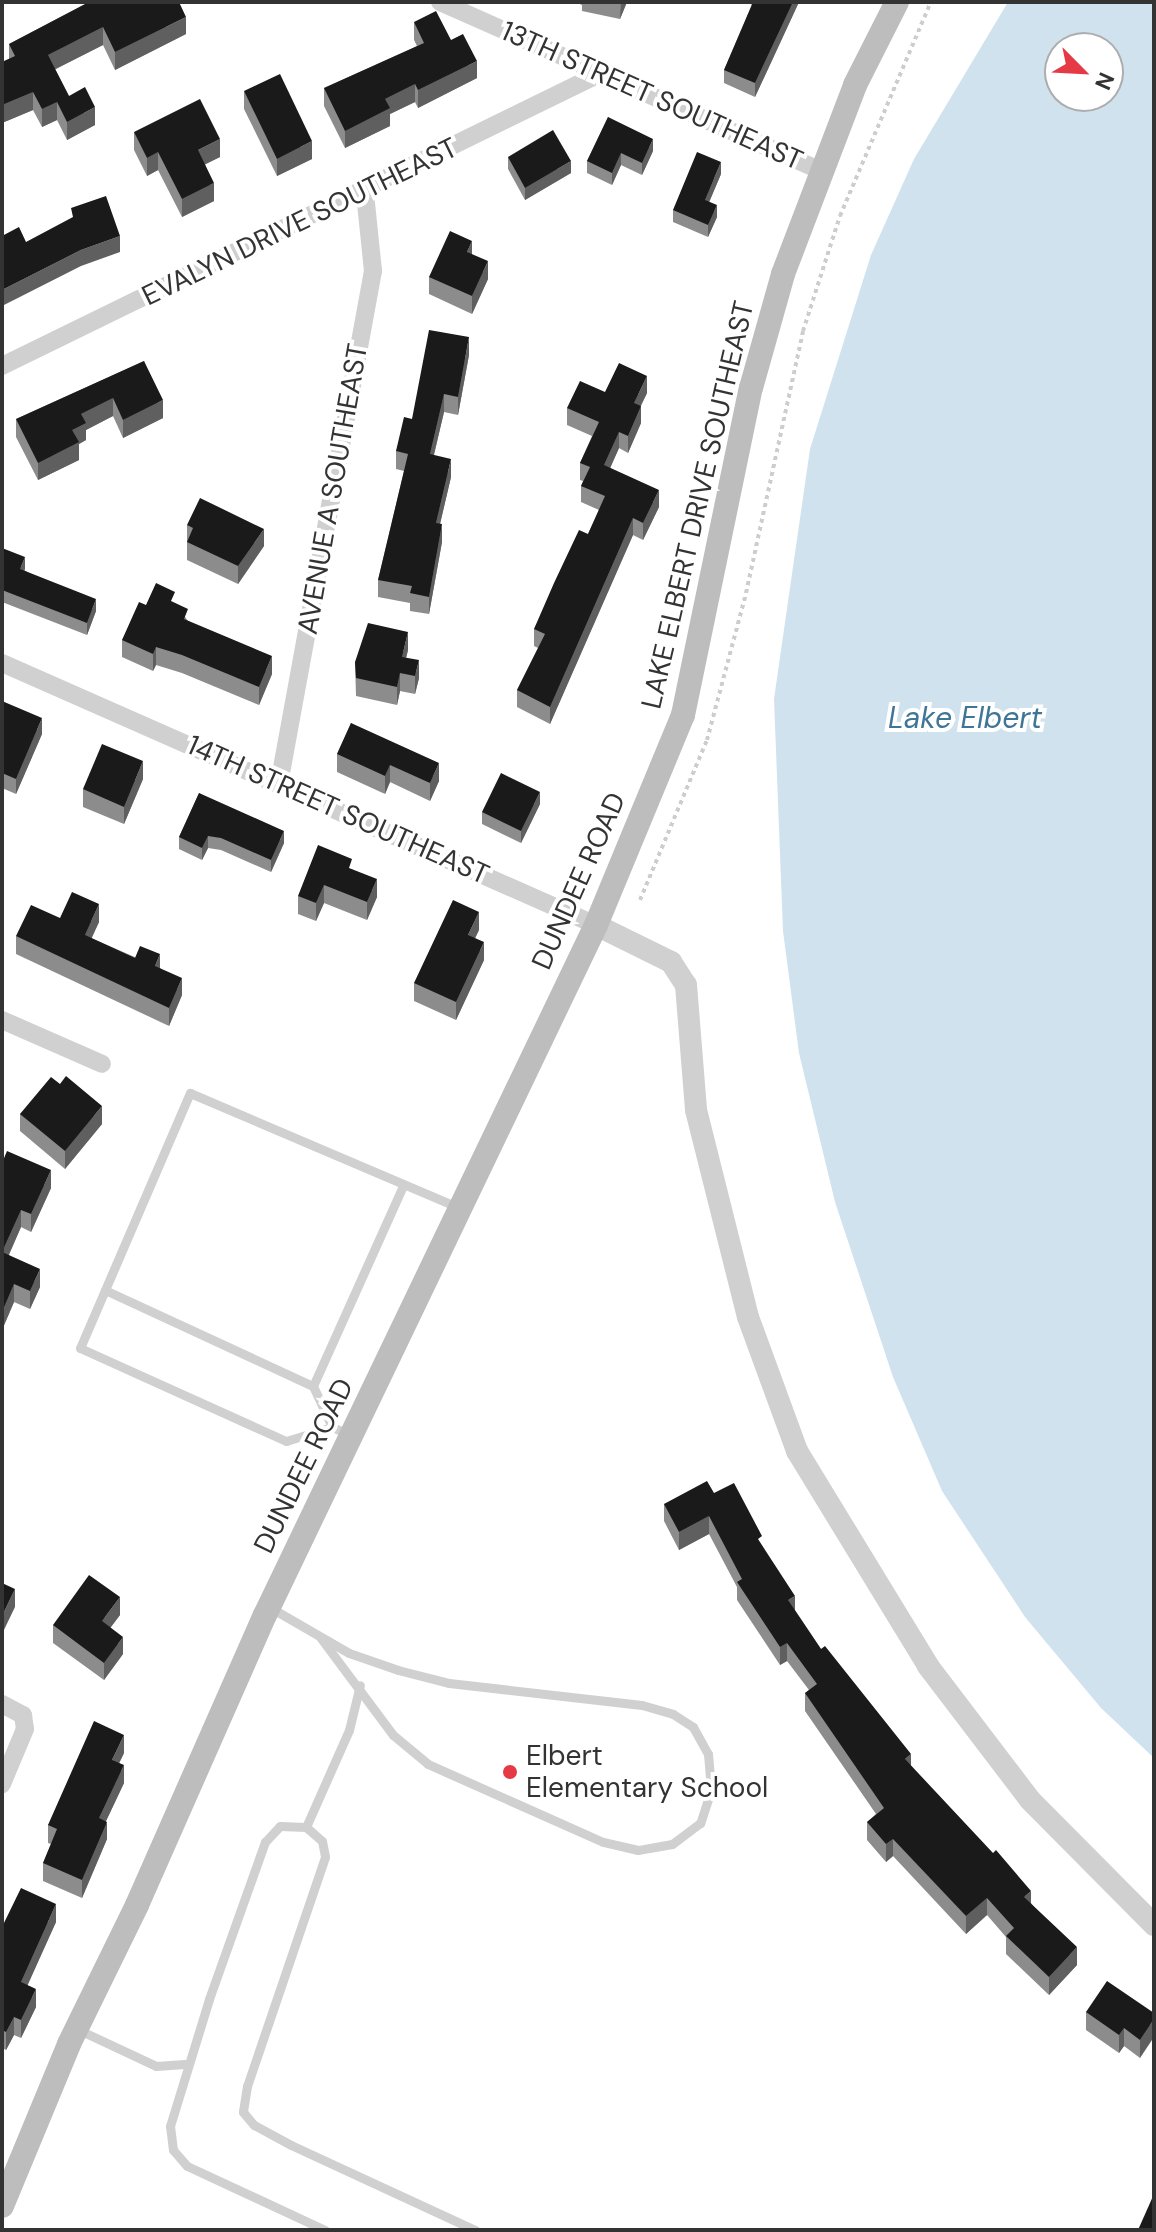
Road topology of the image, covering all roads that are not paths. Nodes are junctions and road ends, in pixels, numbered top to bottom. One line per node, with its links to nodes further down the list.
1 (440, 2): 3 (street, 13TH STREET SOUTHEAST)
2 (897, 2): 4 (main road, LAKE ELBERT DRIVE SOUTHEAST)
3 (597, 75): 4 (street, 13TH STREET SOUTHEAST); 5 (street, EVALYN DRIVE SOUTHEAST)
4 (820, 170): 8 (main road, LAKE ELBERT DRIVE SOUTHEAST)
5 (365, 193): 6 (street, EVALYN DRIVE SOUTHEAST); 9 (street, AVENUE A SOUTHEAST)
6 (2, 366)
7 (2, 663): 9 (street, 14TH STREET SOUTHEAST)
8 (666, 755): 10 (main road, DUNDEE ROAD)
9 (279, 784): 10 (street, 14TH STREET SOUTHEAST)
10 (596, 925): 15 (main road, DUNDEE ROAD); 25 (street, 14TH STREET SOUTHEAST)
11 (6, 1022): 12 (street); 13 (street)
12 (2, 1042)
13 (102, 1064)
14 (403, 1186): 15 (lane); 16 (lane); 17 (lane)
15 (463, 1210): 18 (main road, DUNDEE ROAD)
16 (105, 1290): 17 (lane); 18 (lane)
17 (313, 1386): 18 (lane)
18 (342, 1431): 19 (main road, DUNDEE ROAD)
19 (269, 1607): 20 (lane); 26 (main road, DUNDEE ROAD)
20 (320, 1637): 21 (lane); 21 (lane)
21 (360, 1685): 24 (lane)
22 (2, 1704): 23 (street)
23 (2, 1784)
24 (306, 1827): 27 (lane); 30 (lane)
25 (1154, 1925)
26 (77, 2029): 27 (lane); 28 (main road, DUNDEE ROAD)
27 (188, 2064): 29 (lane)
28 (2, 2206)
29 (325, 2230)
30 (475, 2230)

